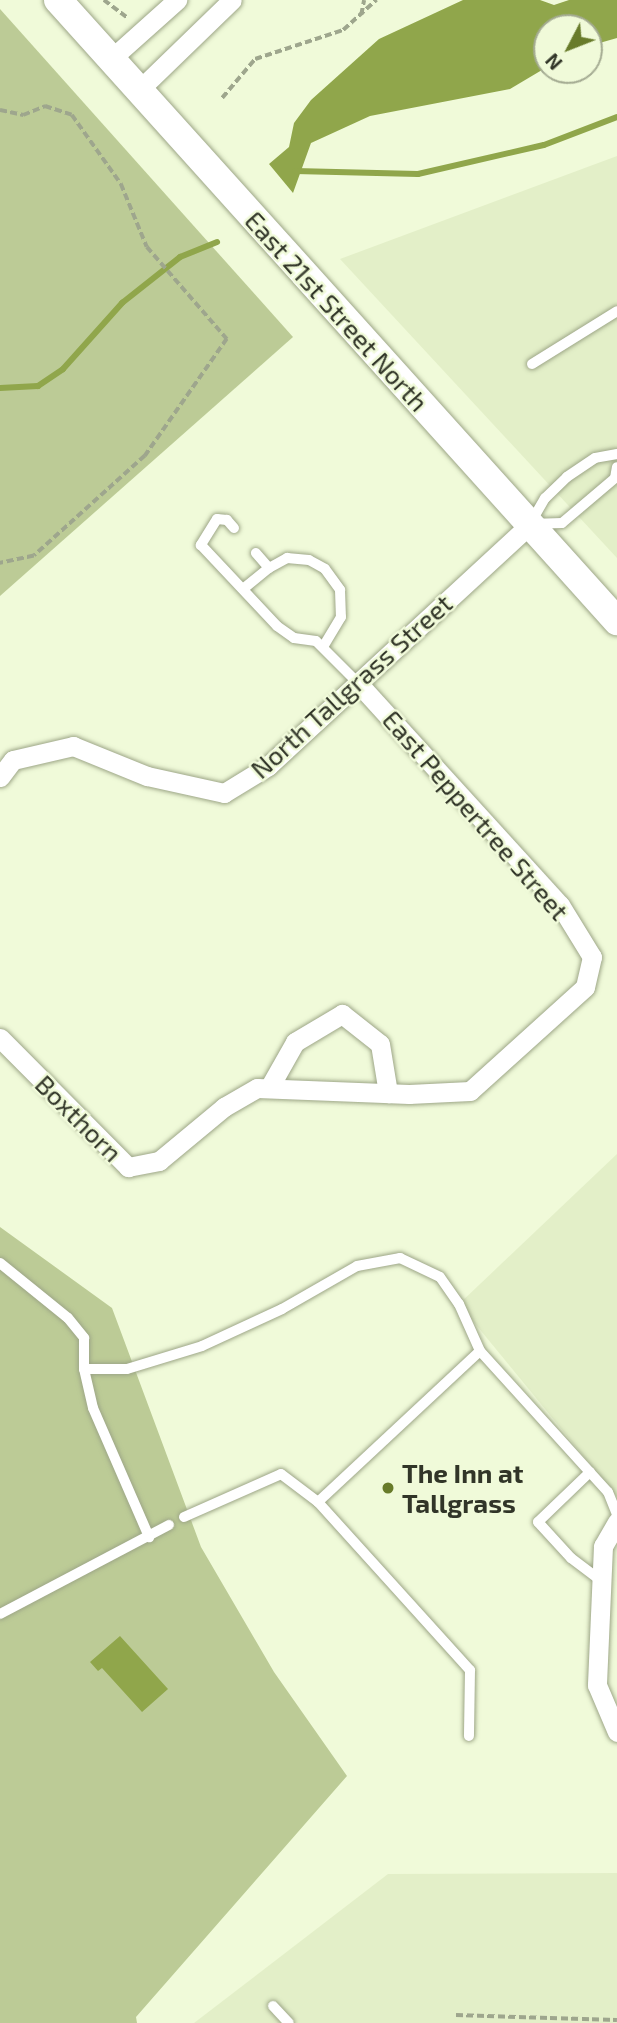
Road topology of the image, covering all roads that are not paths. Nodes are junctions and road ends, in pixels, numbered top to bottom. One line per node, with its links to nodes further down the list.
1 (58, 0): 4 (main road, East 21st Street North)
2 (177, 0): 4 (street)
3 (232, 0): 5 (street)
4 (111, 59): 5 (main road, East 21st Street North)
5 (139, 90): 10 (main road, East 21st Street North)
6 (617, 312): 7 (lane)
7 (532, 364)
8 (617, 454): 10 (lane)
9 (617, 467): 10 (lane)
10 (530, 524): 15 (main road, East 21st Street North); 17 (street, North Tallgrass Street)
11 (234, 528): 14 (lane)
12 (256, 553): 13 (lane)
13 (269, 568): 14 (lane); 16 (lane)
14 (243, 589): 16 (lane)
15 (617, 621)
16 (323, 647): 17 (lane)
17 (358, 682): 18 (street, North Tallgrass Street); 21 (street, East Peppertree Street)
18 (0, 777)
19 (0, 1038): 20 (street, Boxthorn)
20 (269, 1088): 21 (street); 21 (street)
21 (388, 1093)
22 (0, 1263): 24 (lane)
23 (480, 1351): 24 (lane); 25 (lane); 26 (lane)
24 (84, 1369): 31 (lane)
25 (590, 1472): 27 (lane); 32 (lane)
26 (318, 1502): 28 (lane); 35 (lane)
27 (617, 1514)
28 (184, 1517)
29 (617, 1522): 32 (street)
30 (169, 1525): 31 (lane)
31 (149, 1536): 33 (lane)
32 (600, 1580): 34 (street)
33 (0, 1614)
34 (617, 1732)
35 (469, 1736)
36 (273, 2006): 37 (lane)
37 (289, 2023)

